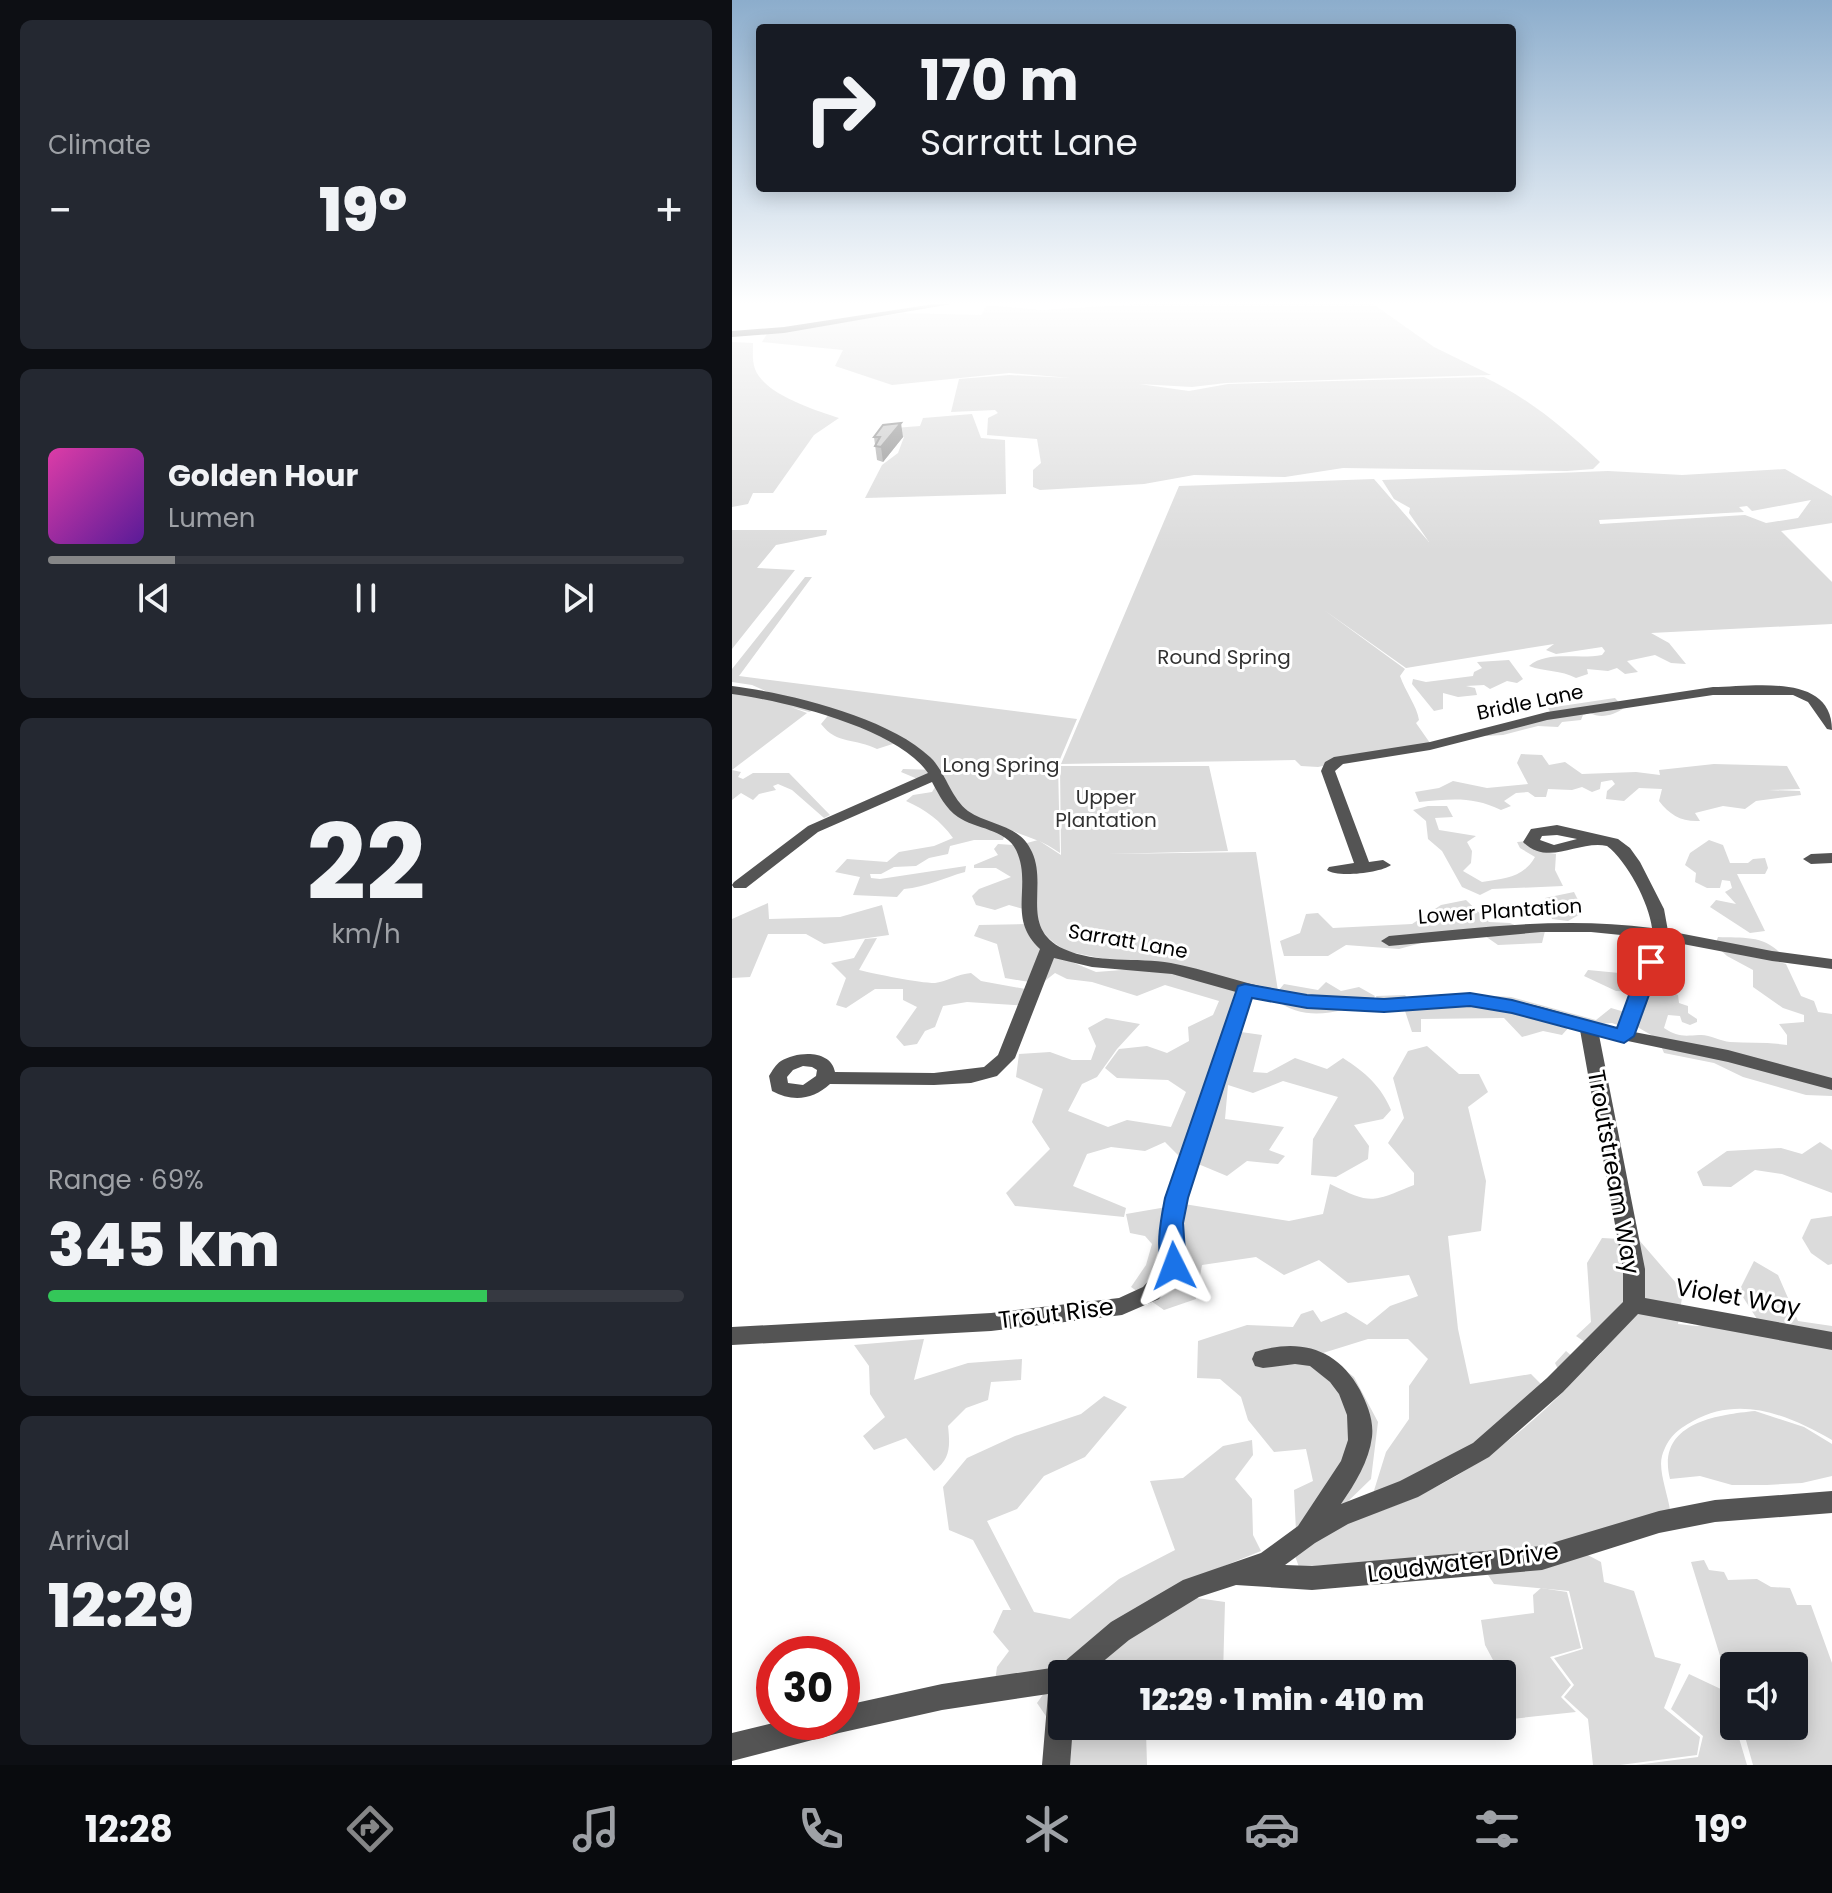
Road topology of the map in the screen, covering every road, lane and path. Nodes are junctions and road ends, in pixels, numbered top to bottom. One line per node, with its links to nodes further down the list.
1 (732, 690): 3 (street, Sarratt Lane)
2 (1832, 726): 8 (street, Bridle Lane)
3 (936, 775): 10 (street); 13 (street, Sarratt Lane)
4 (1591, 838): 11 (street)
5 (1832, 858): 6 (street)
6 (1811, 859)
7 (1383, 865): 8 (street)
8 (1363, 867): 9 (street)
9 (1335, 870)
10 (740, 886)
11 (1660, 936): 12 (street, Lower Plantation); 14 (street, Lower Plantation); 17 (street)
12 (1389, 941)
13 (1049, 949): 15 (street, Sarratt Lane); 18 (street)
14 (1832, 964)
15 (1245, 990): 16 (street, Sarratt Lane); 21 (street, Trout Rise)
16 (1588, 1027): 17 (street, Sarratt Lane); 20 (street, Troutstream Way)
17 (1624, 1036): 19 (street, Sarratt Lane)
18 (825, 1078)
19 (1832, 1084)
20 (1634, 1305): 22 (street, Violet Way); 25 (street)
21 (732, 1336)
22 (1832, 1341)
23 (1263, 1359): 25 (street)
24 (1832, 1502): 26 (street, Loudwater Drive)
25 (1306, 1535): 26 (street)
26 (1233, 1574): 27 (street)
27 (1086, 1660)
28 (1048, 1683): 29 (street)
29 (860, 1716)
30 (760, 1740): 32 (street)
31 (1058, 1740): 33 (street)
32 (732, 1747)
33 (1056, 1765)

